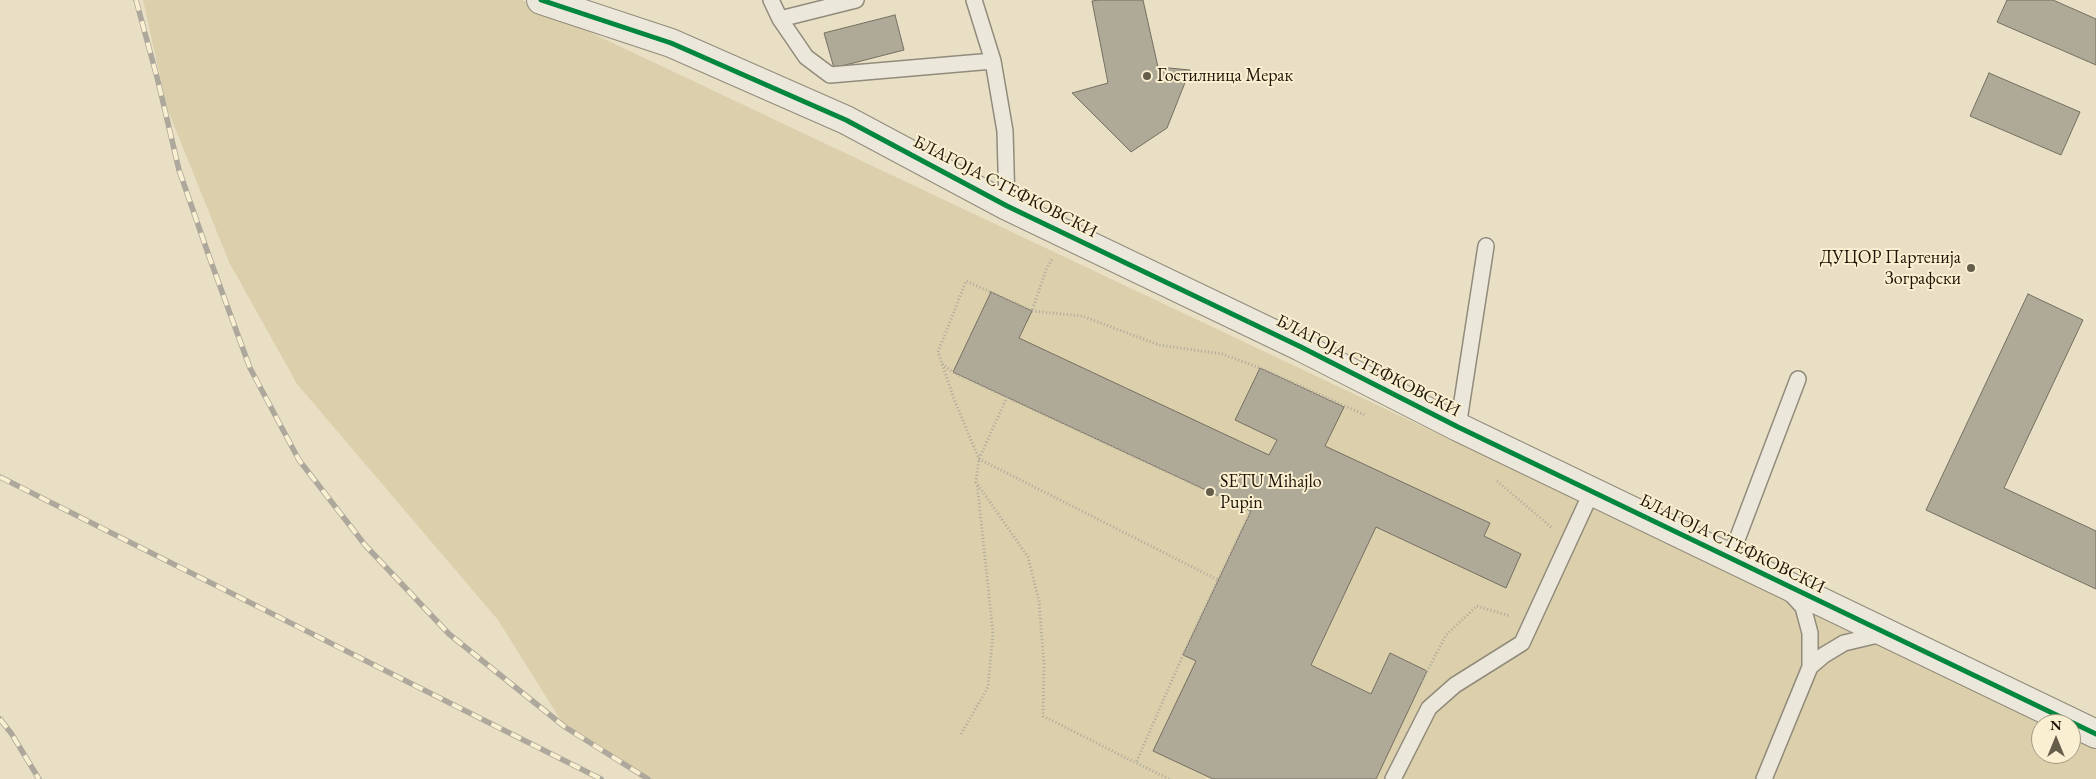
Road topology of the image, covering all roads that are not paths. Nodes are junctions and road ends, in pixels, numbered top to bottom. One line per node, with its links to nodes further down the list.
1 (541, 0): 7 (street, БЛАГОЈА СТЕФКОВСКИ)
2 (771, 0): 5 (lane)
3 (856, 0): 5 (lane)
4 (974, 0): 6 (lane)
5 (780, 19): 6 (lane)
6 (993, 61): 7 (lane)
7 (1007, 206): 10 (street, БЛАГОЈА СТЕФКОВСКИ)
8 (1486, 246): 10 (lane)
9 (1798, 379): 12 (lane)
10 (1458, 427): 11 (street, БЛАГОЈА СТЕФКОВСКИ)
11 (1592, 491): 12 (street, БЛАГОЈА СТЕФКОВСКИ); 17 (lane)
12 (1730, 558): 13 (street, БЛАГОЈА СТЕФКОВСКИ)
13 (1773, 578): 14 (street, БЛАГОЈА СТЕФКОВСКИ); 15 (lane)
14 (1886, 633): 15 (lane); 16 (street, БЛАГОЈА СТЕФКОВСКИ)
15 (1810, 667): 18 (lane)
16 (2096, 734)
17 (1393, 779)
18 (1764, 779)

